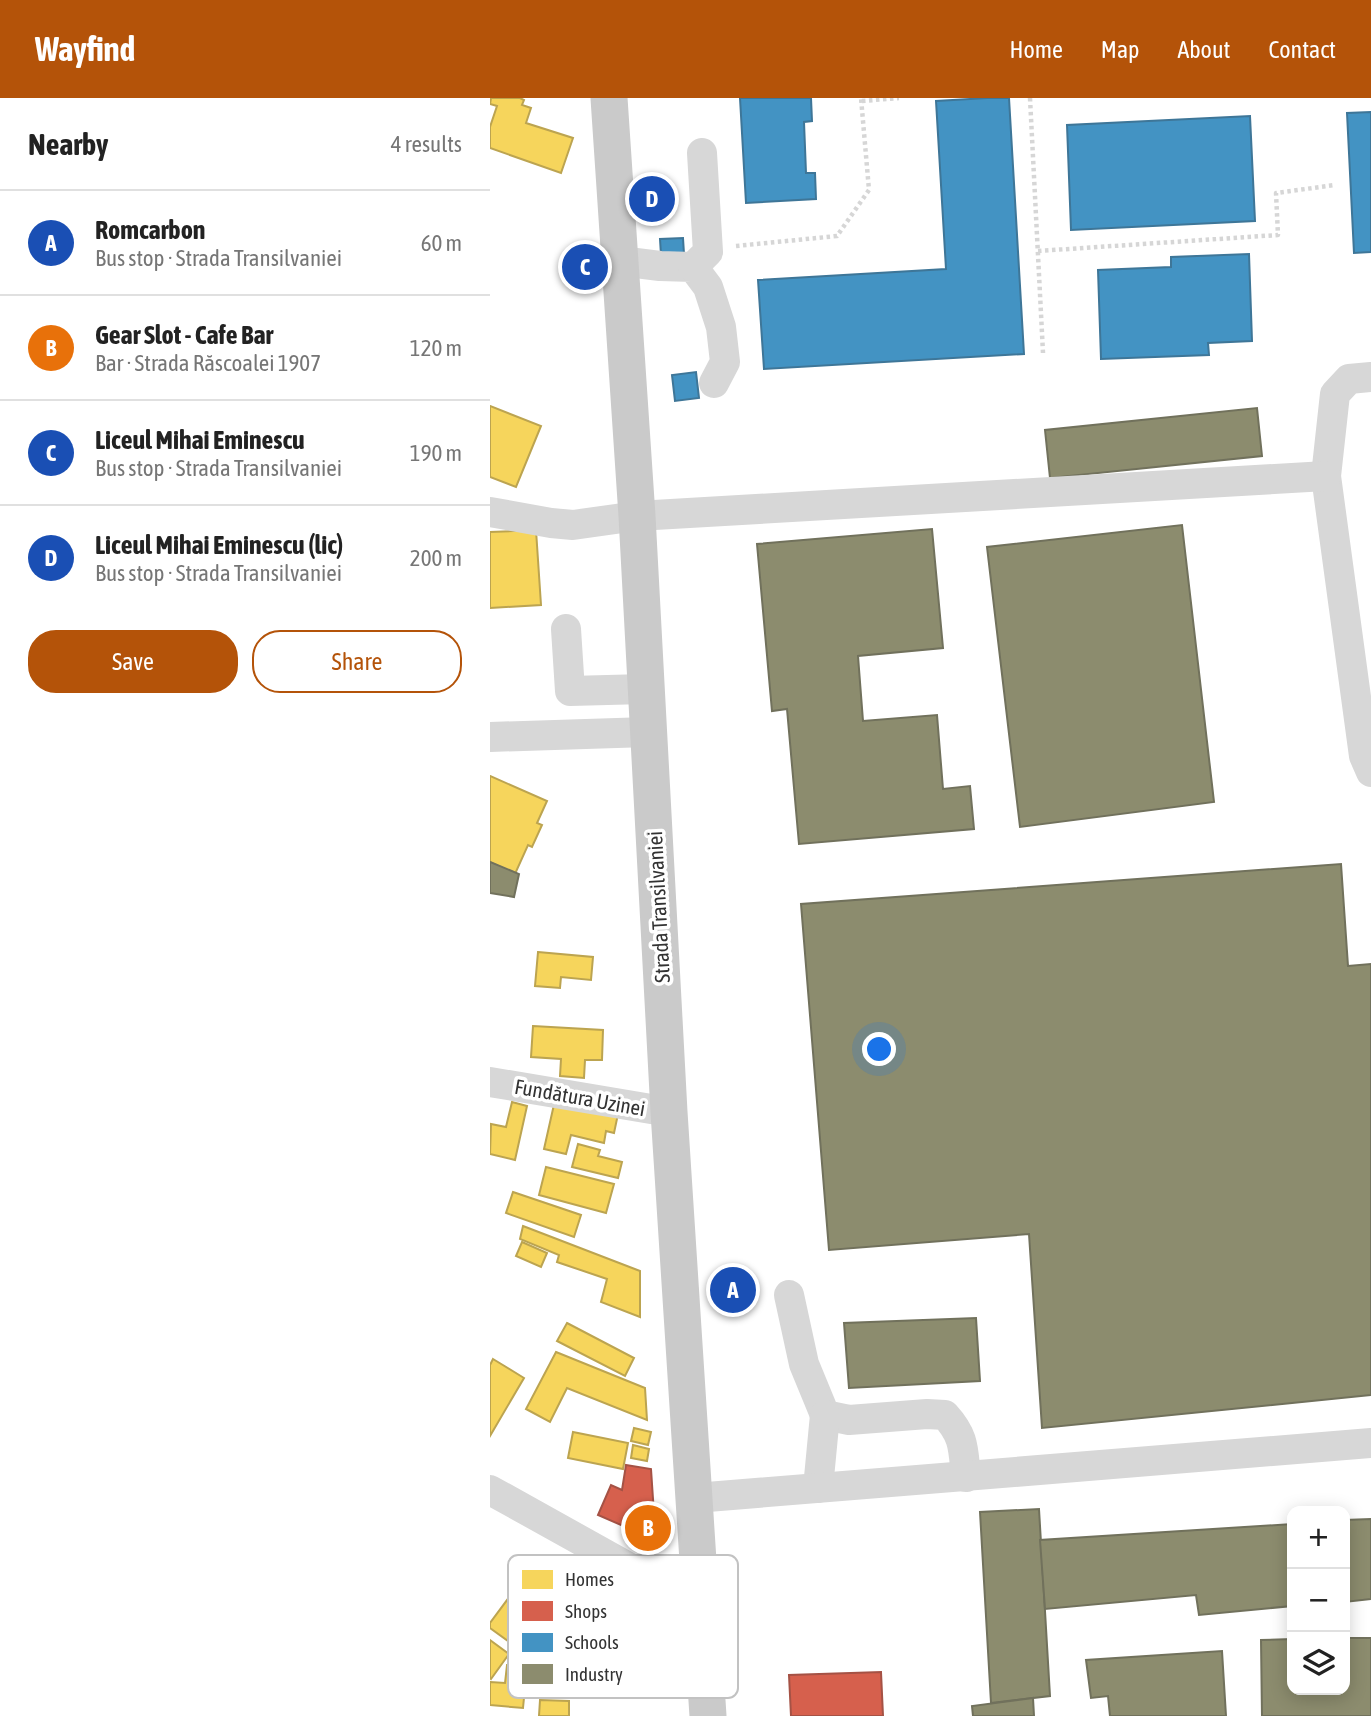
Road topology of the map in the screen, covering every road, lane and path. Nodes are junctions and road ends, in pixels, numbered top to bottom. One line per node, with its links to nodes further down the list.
1 (608, 98): 8 (main road, Strada Transilvaniei)
2 (899, 98): 4 (path)
3 (1030, 98): 7 (path)
4 (862, 99): 9 (path)
5 (702, 153): 9 (street)
6 (1335, 186): 7 (path)
7 (1038, 251): 10 (path)
8 (620, 261): 9 (street); 15 (main road, Strada Transilvaniei)
9 (703, 269): 12 (street)
10 (1043, 353)
11 (1371, 377): 13 (street)
12 (713, 383)
13 (1326, 476): 15 (street); 20 (street)
14 (490, 512): 15 (street)
15 (637, 516): 17 (main road, Strada Transilvaniei)
16 (566, 629): 17 (street)
17 (645, 689): 18 (main road, Strada Transilvaniei)
18 (648, 732): 19 (street); 22 (main road, Strada Transilvaniei)
19 (490, 737)
20 (1371, 772)
21 (490, 1082): 22 (street, Fundătura Uzinei)
22 (669, 1112): 29 (main road, Strada Transilvaniei)
23 (789, 1295): 24 (street)
24 (825, 1415): 26 (street); 27 (street)
25 (1371, 1443): 26 (street)
26 (966, 1477): 27 (street)
27 (818, 1488): 29 (street)
28 (490, 1490): 30 (street)
29 (695, 1498): 31 (main road, Strada Transilvaniei)
30 (607, 1555)
31 (699, 1555)
32 (707, 1698): 33 (main road, Strada Transilvaniei)
33 (708, 1716)

